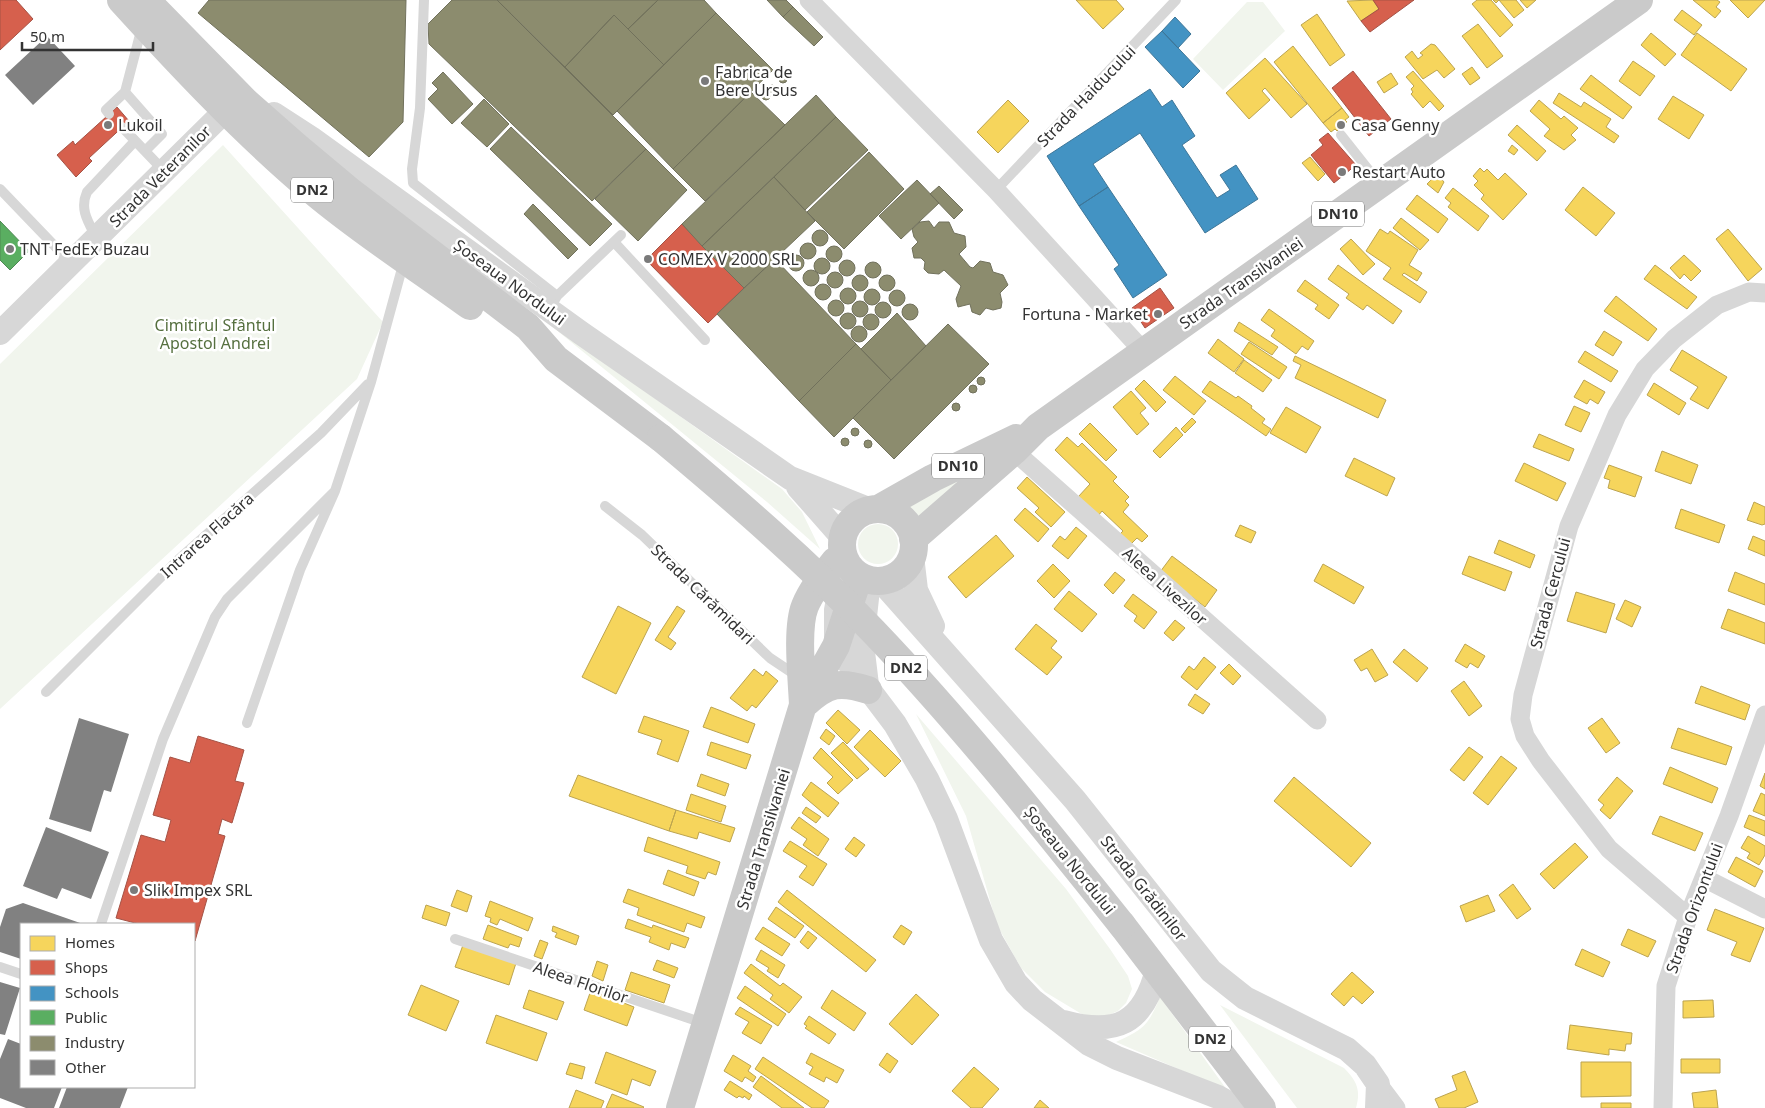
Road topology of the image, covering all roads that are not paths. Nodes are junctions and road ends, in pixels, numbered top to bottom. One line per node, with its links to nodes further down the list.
1 (121, 0): 6 (main road, Șoseaua Nordului / DN2)
2 (424, 0): 22 (lane)
3 (1176, 0): 17 (lane, Strada Haiducului)
4 (1639, 0): 15 (main road, Strada Transilvaniei / DN10)
5 (809, 1): 17 (street)
6 (146, 6): 7 (lane); 8 (main road, Șoseaua Nordului / DN2)
7 (125, 92): 9 (lane); 13 (lane)
8 (228, 98): 14 (street, Strada Veteranilor); 19 (main road, Șoseaua Nordului / DN2); 22 (street, Șoseaua Nordului); 26 (main road, Șoseaua Nordului / DN2)
9 (109, 114)
10 (122, 127): 12 (lane)
11 (1341, 135): 15 (lane)
12 (135, 141): 13 (lane); 18 (lane)
13 (145, 151): 14 (lane)
14 (165, 172): 18 (street, Strada Veteranilor)
15 (1380, 184): 25 (main road, Strada Transilvaniei / DN10)
16 (0, 189): 20 (lane)
17 (996, 190): 25 (street)
18 (97, 239): 20 (street, Strada Veteranilor)
19 (405, 260): 26 (main road, Șoseaua Nordului / DN2); 27 (lane)
20 (72, 263): 23 (street, Strada Veteranilor)
21 (1765, 293): 47 (street, Strada Cercului)
22 (553, 303): 24 (lane); 30 (street, Șoseaua Nordului)
23 (0, 333)
24 (705, 340)
25 (1144, 352): 28 (main road, Strada Transilvaniei / DN10)
26 (556, 359): 51 (main road, Șoseaua Nordului / DN2, bridge)
27 (371, 382): 31 (lane); 40 (lane, Intrarea Flacăra)
28 (1038, 427): 29 (main road, Strada Transilvaniei / DN10); 33 (main road, Strada Transilvaniei / DN10)
29 (1014, 452): 34 (main road, Strada Transilvaniei / DN10); 43 (street, Aleea Livezilor)
30 (790, 478): 33 (street, Șoseaua Nordului); 35 (street, Șoseaua Nordului)
31 (336, 491): 44 (lane); 48 (lane)
32 (605, 506): 38 (lane, Strada Cărămidari)
33 (874, 509): 34 (main road); 35 (main road)
34 (913, 548): 35 (main road); 37 (street)
35 (857, 565): 36 (main road, Strada Transilvaniei); 37 (street, Șoseaua Nordului); 38 (main road); 39 (street)
36 (836, 646): 39 (street); 41 (main road, Strada Transilvaniei)
37 (944, 650): 55 (street, Strada Grădinilor)
38 (802, 679): 41 (main road)
39 (868, 690): 41 (main road); 53 (street)
40 (46, 692)
41 (803, 705): 54 (main road, Strada Transilvaniei)
42 (1765, 715): 45 (street, Strada Orizontului)
43 (1317, 720)
44 (247, 723)
45 (1704, 878): 46 (street); 47 (street, Strada Orizontului)
46 (1765, 909)
47 (1688, 916): 61 (street, Strada Orizontului)
48 (101, 923)
49 (455, 939): 54 (lane, Aleea Florilor)
50 (0, 967): 52 (lane)
51 (1157, 970): 53 (street); 58 (main road, Șoseaua Nordului / DN2)
52 (20, 974)
53 (1057, 1020): 57 (street)
54 (707, 1025): 56 (main road, Strada Transilvaniei)
55 (1378, 1084): 59 (street); 60 (street, Strada Grădinilor)
56 (680, 1108)
57 (1238, 1108)
58 (1262, 1108)
59 (1377, 1108)
60 (1396, 1108)
61 (1663, 1108)

